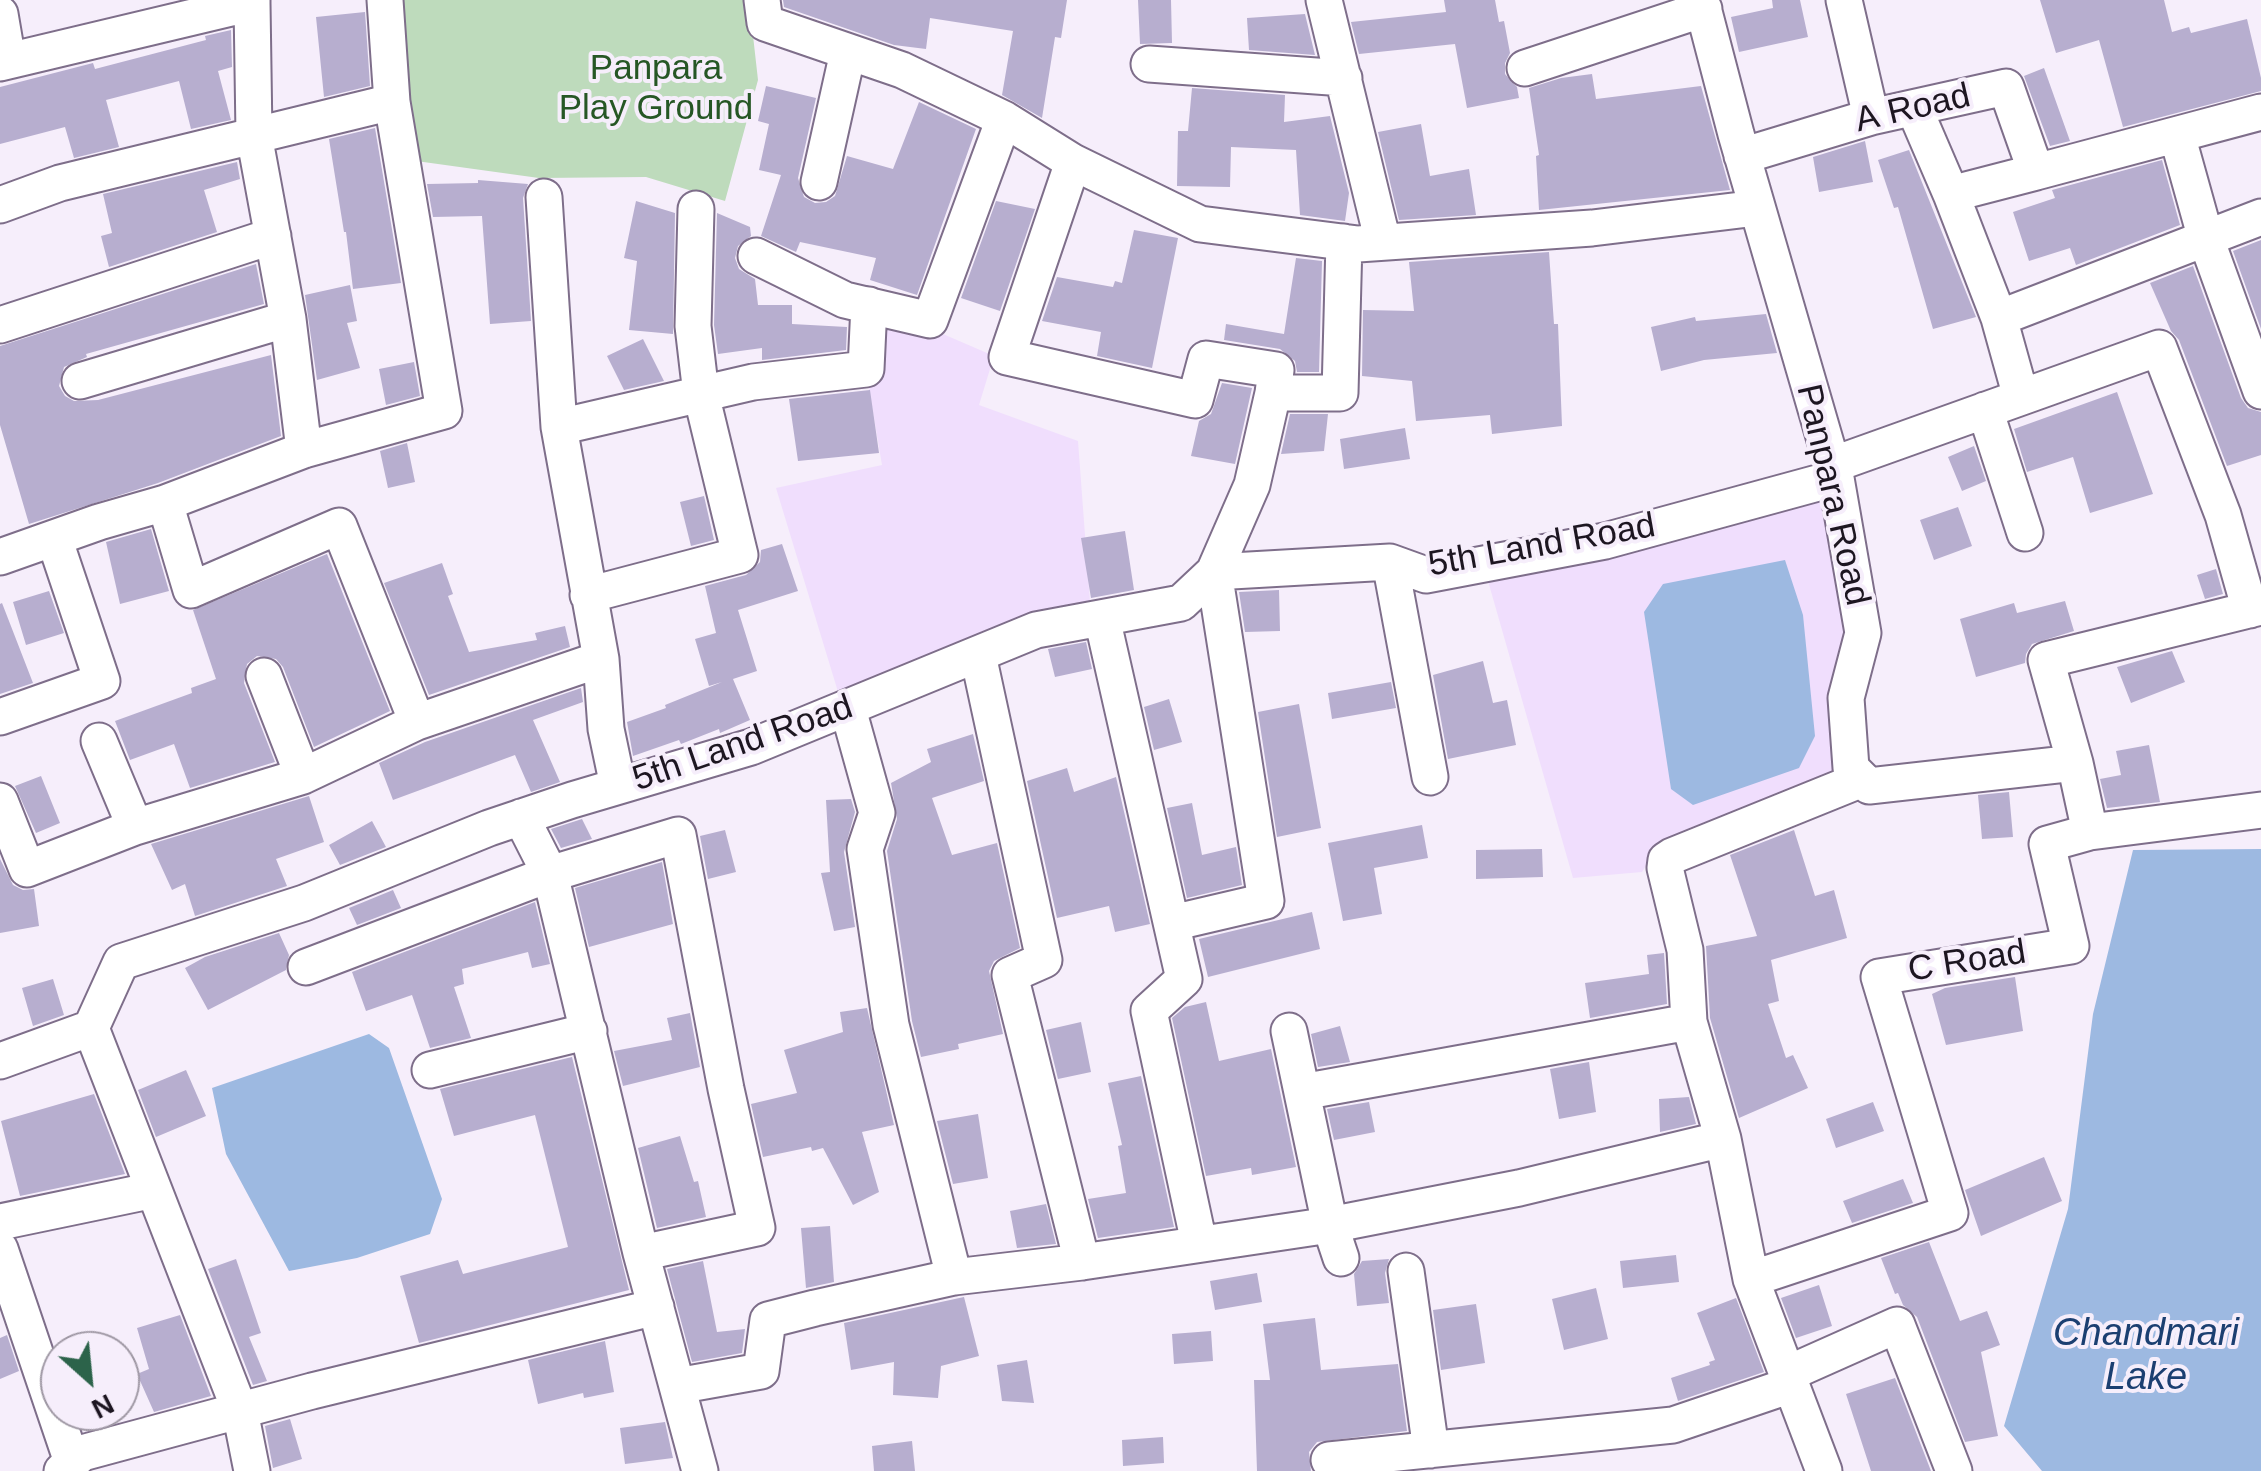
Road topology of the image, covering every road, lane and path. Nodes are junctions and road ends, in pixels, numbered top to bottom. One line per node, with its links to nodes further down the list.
1 (385, 0): 13 (street)
2 (762, 0): 8 (street)
3 (1324, 0): 12 (street)
4 (1844, 0): 16 (street)
5 (252, 2): 9 (street); 19 (street)
6 (1702, 4): 11 (street); 20 (street, Panpara Road)
7 (0, 14): 9 (street)
8 (848, 52): 17 (street); 23 (street)
9 (4, 62)
10 (1149, 64): 12 (street)
11 (1525, 68)
12 (1344, 78): 33 (street)
13 (392, 102): 19 (street); 47 (street)
14 (1914, 108): 16 (street, A Road); 22 (street, A Road); 24 (street)
15 (2261, 112): 18 (street)
16 (1871, 117): 20 (street, A Road)
17 (1004, 118): 21 (street); 35 (street)
18 (2177, 134): 22 (street); 31 (street)
19 (254, 135): 26 (street); 30 (street)
20 (1742, 156): 27 (street, Panpara Road)
21 (1073, 162): 32 (street); 42 (street)
22 (2036, 172): 24 (street)
23 (819, 182)
24 (1950, 194): 36 (street)
25 (544, 197): 46 (street)
26 (0, 205)
27 (1757, 208): 33 (street); 48 (street, Panpara Road)
28 (696, 209): 43 (street)
29 (2261, 216): 31 (street)
30 (273, 236): 37 (street); 38 (street)
31 (2206, 238): 36 (street); 39 (street)
32 (1344, 242): 33 (street); 42 (street)
33 (1382, 242)
34 (756, 256): 35 (street)
35 (869, 305): 43 (street)
36 (1999, 318): 44 (street)
37 (288, 319): 40 (street); 47 (street)
38 (0, 325)
39 (2253, 345): 41 (street)
40 (80, 381)
41 (2261, 391)
42 (1272, 393): 54 (street)
43 (701, 394): 46 (street); 55 (street)
44 (2021, 397): 45 (street, 5th Land Road); 56 (street, 5th Land Road)
45 (1985, 410): 48 (street, 5th Land Road); 50 (street)
46 (560, 427): 55 (street)
47 (304, 450): 49 (street)
48 (1834, 472): 53 (street, 5th Land Road); 68 (street, Panpara Road)
49 (165, 503): 51 (street); 63 (street)
50 (2025, 532)
51 (54, 538): 52 (street); 62 (street)
52 (0, 558)
53 (1390, 562): 54 (street, 5th Land Road); 67 (street)
54 (1214, 572): 57 (street, 5th Land Road); 76 (street)
55 (588, 595): 59 (street)
56 (2256, 608): 65 (street)
57 (1102, 618): 58 (street, 5th Land Road); 76 (street)
58 (978, 654): 61 (street, 5th Land Road); 92 (street)
59 (601, 659): 63 (street); 69 (street)
60 (264, 676): 66 (street)
61 (848, 710): 69 (street, 5th Land Road); 94 (street)
62 (0, 718)
63 (417, 722): 66 (street)
64 (99, 741): 73 (street)
65 (2075, 763): 68 (street); 74 (street)
66 (303, 776): 73 (street)
67 (1430, 777)
68 (1860, 780): 78 (street)
69 (618, 786): 72 (street, 5th Land Road)
70 (0, 801): 73 (street)
71 (2261, 810): 74 (street, C Road)
72 (521, 817): 75 (street); 79 (street, 5th Land Road)
73 (135, 827)
74 (2090, 832): 95 (street, C Road)
75 (550, 874): 77 (street); 80 (street); 91 (street)
76 (1172, 923): 89 (street)
77 (306, 967)
78 (1689, 1022): 84 (street); 85 (street)
79 (92, 1028): 82 (street); 86 (street)
80 (589, 1031): 83 (street); 91 (street)
81 (1290, 1031): 84 (street)
82 (0, 1061)
83 (430, 1070)
84 (1302, 1092): 88 (street)
85 (1723, 1139): 88 (street); 95 (street)
86 (154, 1190): 87 (street); 99 (street)
87 (0, 1222)
88 (1336, 1242): 89 (street)
89 (1199, 1243): 92 (street)
90 (0, 1248): 102 (street)
91 (642, 1254): 96 (street)
92 (1082, 1262): 94 (street)
93 (1406, 1271): 100 (street)
94 (954, 1276): 98 (street)
95 (1751, 1279): 97 (street)
96 (656, 1307): 98 (street); 99 (street)
97 (1789, 1380): 100 (street); 105 (street); 106 (street)
98 (677, 1386): 104 (street)
99 (240, 1410): 102 (street); 103 (street)
100 (1431, 1450): 101 (street)
101 (1329, 1460)
102 (67, 1466)
103 (252, 1471)
104 (700, 1471)
105 (1824, 1471)
106 (1954, 1471)

